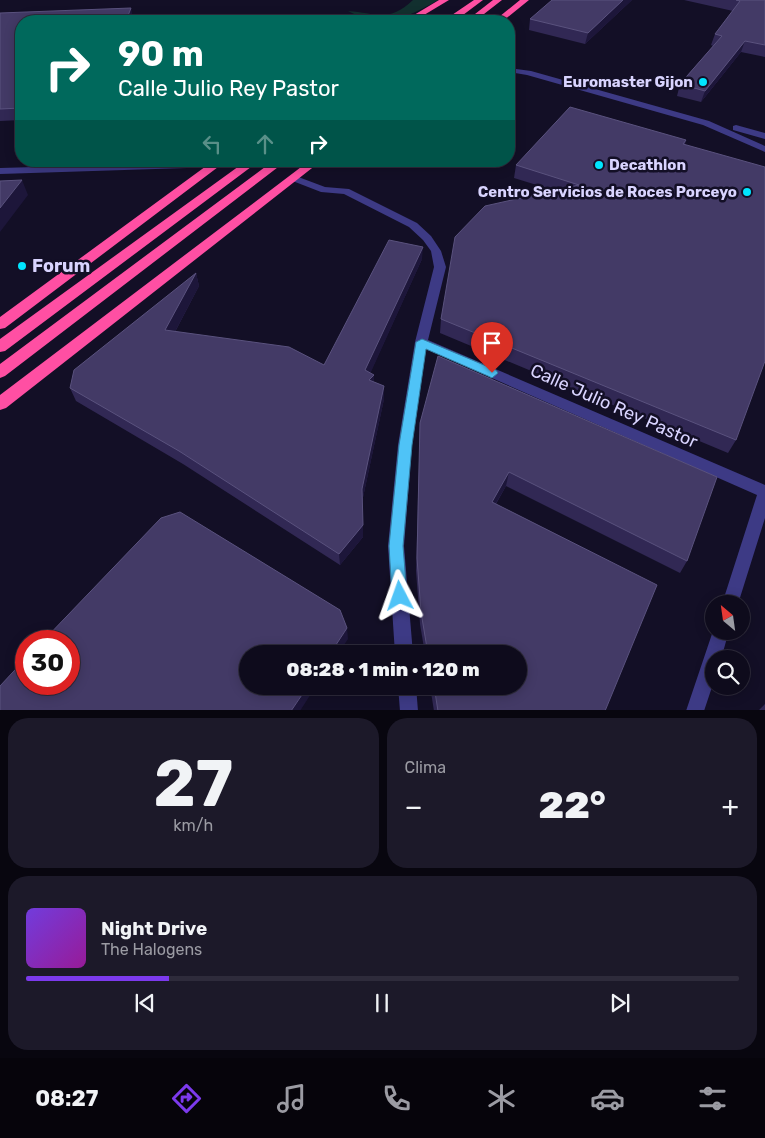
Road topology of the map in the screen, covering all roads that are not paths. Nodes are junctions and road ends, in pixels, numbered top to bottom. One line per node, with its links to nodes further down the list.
1 (445, 0): 5 (highway)
2 (479, 0): 6 (highway)
3 (498, 0): 7 (highway)
4 (524, 0): 8 (highway)
5 (419, 15)
6 (458, 15)
7 (478, 15)
8 (505, 15)
9 (515, 67): 11 (street)
10 (515, 71): 11 (street)
11 (528, 73): 13 (street)
12 (765, 125): 13 (street)
13 (733, 130): 14 (street); 15 (street); 16 (street)
14 (765, 136)
15 (765, 140)
16 (765, 149)
17 (133, 167): 22 (street)
18 (213, 167): 24 (highway)
19 (246, 167): 26 (highway)
20 (273, 167): 27 (highway)
21 (308, 167): 23 (highway)
22 (0, 171)
23 (293, 178): 25 (street); 28 (highway)
24 (0, 324)
25 (422, 342): 29 (street, Calle Julio Rey Pastor); 32 (street)
26 (0, 347)
27 (0, 372)
28 (0, 404)
29 (765, 493): 30 (street)
30 (733, 595)
31 (718, 640): 35 (street)
32 (403, 645)
33 (408, 695): 34 (street)
34 (409, 710)
35 (696, 710)

